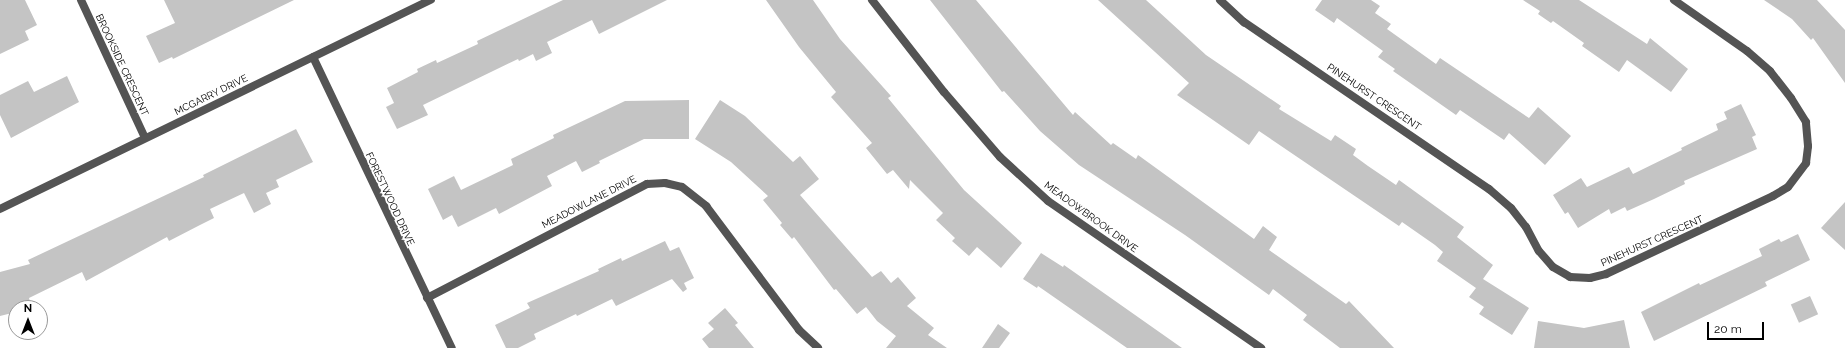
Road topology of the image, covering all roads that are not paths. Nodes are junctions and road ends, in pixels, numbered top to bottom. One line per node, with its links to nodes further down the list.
1 (81, 0): 7 (street, BROOKSIDE CRESCENT)
2 (431, 0): 6 (street, MCGARRY DRIVE)
3 (872, 0): 12 (street, MEADOWBROOK DRIVE)
4 (1220, 0): 5 (street, PINEHURST CRESCENT)
5 (1674, 0)
6 (313, 57): 7 (street, MCGARRY DRIVE); 9 (street, FORESTWOOD DRIVE)
7 (145, 138): 8 (street, MCGARRY DRIVE)
8 (0, 209)
9 (427, 298): 10 (street, FORESTWOOD DRIVE); 11 (street, MEADOWLANE DRIVE)
10 (452, 348)
11 (818, 348)
12 (1261, 348)

